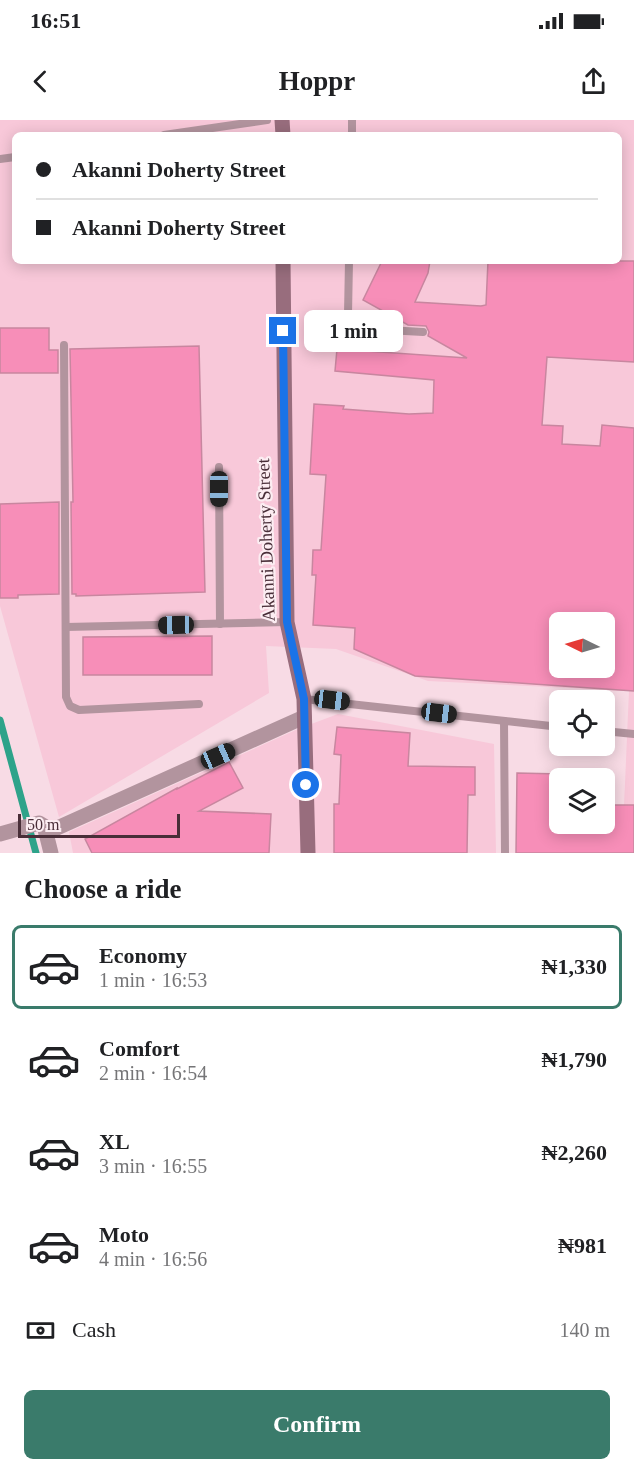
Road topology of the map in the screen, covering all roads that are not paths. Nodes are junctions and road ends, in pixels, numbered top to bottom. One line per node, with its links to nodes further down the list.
1 (267, 120): 2 (lane)
2 (185, 132)
3 (283, 264): 8 (street, Akanni Doherty Street)
4 (349, 264): 5 (lane)
5 (423, 332)
6 (64, 345): 10 (lane)
7 (219, 467): 9 (lane)
8 (287, 622): 9 (lane); 11 (street, Akanni Doherty Street)
9 (220, 624): 10 (lane)
10 (66, 627): 12 (lane)
11 (304, 699): 13 (street, Akanni Doherty Street); 14 (lane)
12 (199, 704)
13 (304, 717): 18 (street); 21 (street, Akanni Doherty Street)
14 (504, 721): 15 (lane); 22 (lane)
15 (549, 726)
16 (615, 732): 17 (lane)
17 (634, 734)
18 (39, 829): 19 (street); 20 (street)
19 (1, 834)
20 (51, 853)
21 (308, 853)
22 (505, 853)

